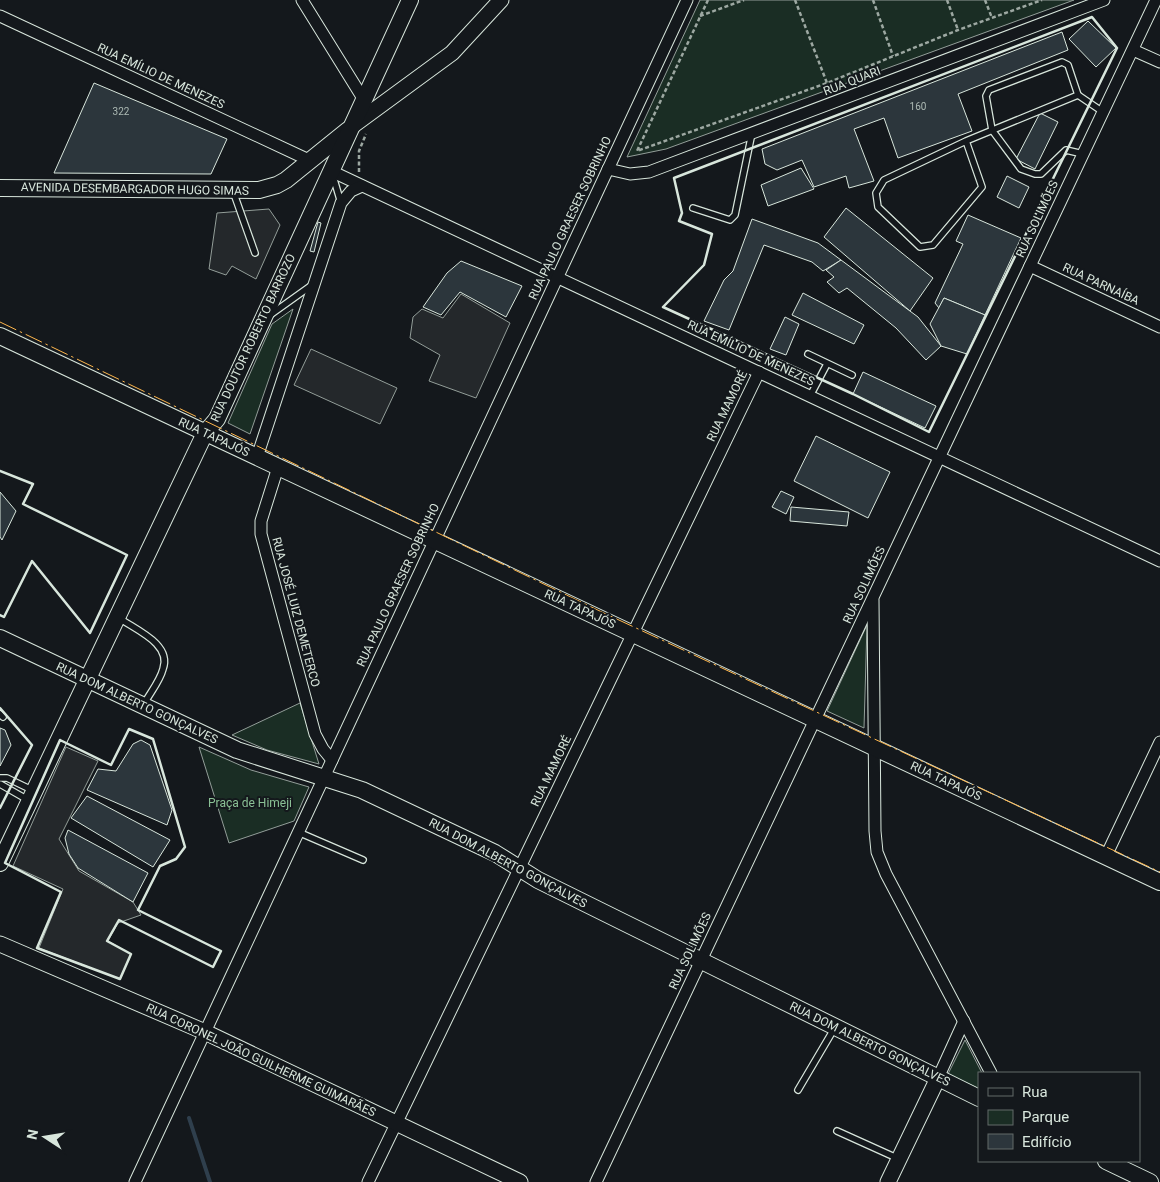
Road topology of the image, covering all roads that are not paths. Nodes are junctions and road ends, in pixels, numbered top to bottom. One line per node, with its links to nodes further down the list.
1 (302, 0): 11 (street)
2 (410, 0): 11 (main road, RUA DOUTOR ROBERTO BARROZO)
3 (501, 0): 12 (street, AVENIDA DESEMBARGADOR HUGO SIMAS)
4 (687, 0): 20 (street, RUA PAULO GRAESER SOBRINHO)
5 (1104, 0): 16 (street, RUA QUARI)
6 (1156, 0): 8 (street, RUA SOLIMÕES)
7 (0, 16): 19 (street, RUA EMÍLIO DE MENEZES)
8 (1133, 50): 9 (street); 13 (street, RUA SOLIMÕES)
9 (1160, 62)
10 (1078, 95): 13 (lane); 15 (lane); 15 (lane)
11 (364, 100): 12 (street); 14 (main road, RUA DOUTOR ROBERTO BARROZO)
12 (385, 103): 14 (street, AVENIDA DESEMBARGADOR HUGO SIMAS)
13 (1103, 112): 18 (street, RUA SOLIMÕES)
14 (351, 127): 19 (main road, AVENIDA DESEMBARGADOR HUGO SIMAS); 21 (main road, RUA DOUTOR ROBERTO BARROZO)
15 (992, 130): 17 (lane); 18 (lane)
16 (752, 133): 20 (street, RUA QUARI); 27 (lane)
17 (966, 141): 17 (lane)
18 (1083, 154): 29 (street, RUA SOLIMÕES)
19 (311, 162): 24 (main road, AVENIDA DESEMBARGADOR HUGO SIMAS); 25 (main road)
20 (608, 169): 30 (street, RUA PAULO GRAESER SOBRINHO)
21 (331, 171): 22 (street, RUA EMÍLIO DE MENEZES); 25 (main road, RUA DOUTOR ROBERTO BARROZO); 26 (lane)
22 (362, 186): 26 (street); 30 (street, RUA EMÍLIO DE MENEZES)
23 (0, 188): 24 (main road, AVENIDA DESEMBARGADOR HUGO SIMAS)
24 (233, 190): 28 (lane)
25 (320, 194): 32 (main road, RUA DOUTOR ROBERTO BARROZO)
26 (340, 203): 31 (street)
27 (693, 208)
28 (255, 253)
29 (1030, 266): 33 (street, RUA PARNAÍBA); 42 (street, RUA SOLIMÕES)
30 (557, 277): 37 (street, RUA EMÍLIO DE MENEZES); 44 (street, RUA PAULO GRAESER SOBRINHO)
31 (314, 284): 32 (lane); 41 (street)
32 (262, 320): 40 (main road, RUA DOUTOR ROBERTO BARROZO)
33 (1160, 327)
34 (0, 336): 40 (main road, RUA TAPAJÓS)
35 (808, 354): 36 (lane)
36 (827, 364): 38 (lane); 39 (lane)
37 (759, 372): 39 (street, RUA EMÍLIO DE MENEZES); 48 (street, RUA MAMORÉ)
38 (852, 375)
39 (810, 396): 42 (street, RUA EMÍLIO DE MENEZES)
40 (206, 433): 41 (main road, RUA TAPAJÓS); 47 (main road, RUA DOUTOR ROBERTO BARROZO)
41 (257, 457): 43 (main road, RUA TAPAJÓS)
42 (940, 457): 45 (street, RUA EMÍLIO DE MENEZES); 46 (street, RUA SOLIMÕES)
43 (278, 467): 44 (main road, RUA TAPAJÓS); 55 (street, RUA JOSÉ LUIZ DEMETERCO)
44 (434, 540): 48 (main road, RUA TAPAJÓS); 55 (street, RUA PAULO GRAESER SOBRINHO)
45 (1160, 560)
46 (873, 597): 52 (street, RUA SOLIMÕES); 54 (street)
47 (117, 617): 50 (main road, RUA DOUTOR ROBERTO BARROZO); 51 (lane)
48 (633, 634): 52 (main road, RUA TAPAJÓS); 64 (street, RUA MAMORÉ)
49 (0, 638): 50 (main road, RUA DOM ALBERTO GONÇALVES)
50 (88, 679): 51 (main road, RUA DOM ALBERTO GONÇALVES); 59 (main road, RUA DOUTOR ROBERTO BARROZO)
51 (143, 705): 57 (main road, RUA DOM ALBERTO GONÇALVES)
52 (815, 720): 54 (main road, RUA TAPAJÓS); 67 (street, RUA SOLIMÕES)
53 (1160, 742): 61 (street)
54 (874, 747): 61 (main road, RUA TAPAJÓS); 68 (street)
55 (332, 760): 57 (street, RUA PAULO GRAESER SOBRINHO)
56 (0, 778): 59 (lane)
57 (324, 778): 60 (street, RUA PAULO GRAESER SOBRINHO); 64 (main road, RUA DOM ALBERTO GONÇALVES)
58 (0, 784): 59 (lane)
59 (32, 796): 63 (main road, RUA DOUTOR ROBERTO BARROZO)
60 (298, 832): 62 (lane); 70 (street, RUA PAULO GRAESER SOBRINHO)
61 (1106, 856): 65 (main road, RUA TAPAJÓS)
62 (363, 860)
63 (0, 864)
64 (520, 868): 67 (main road, RUA DOM ALBERTO GONÇALVES); 75 (street, RUA MAMORÉ)
65 (1160, 882)
66 (0, 944): 70 (street, RUA CORONEL JOÃO GUILHERME GUIMARÃES)
67 (701, 961): 69 (main road, RUA DOM ALBERTO GONÇALVES); 82 (street, RUA SOLIMÕES)
68 (964, 1021): 71 (street); 72 (street)
69 (835, 1027): 72 (main road, RUA DOM ALBERTO GONÇALVES); 73 (lane)
70 (205, 1032): 75 (street, RUA CORONEL JOÃO GUILHERME GUIMARÃES); 79 (street, RUA PAULO GRAESER SOBRINHO)
71 (990, 1072)
72 (938, 1078): 74 (main road, RUA DOM ALBERTO GONÇALVES); 77 (street)
73 (798, 1090)
74 (978, 1098)
75 (397, 1123): 80 (street, RUA MAMORÉ); 81 (street, RUA CORONEL JOÃO GUILHERME GUIMARÃES)
76 (837, 1131): 77 (lane)
77 (899, 1159): 83 (street)
78 (1108, 1162): 84 (main road)
79 (135, 1182)
80 (368, 1182)
81 (520, 1182)
82 (596, 1182)
83 (888, 1182)
84 (1150, 1182)

